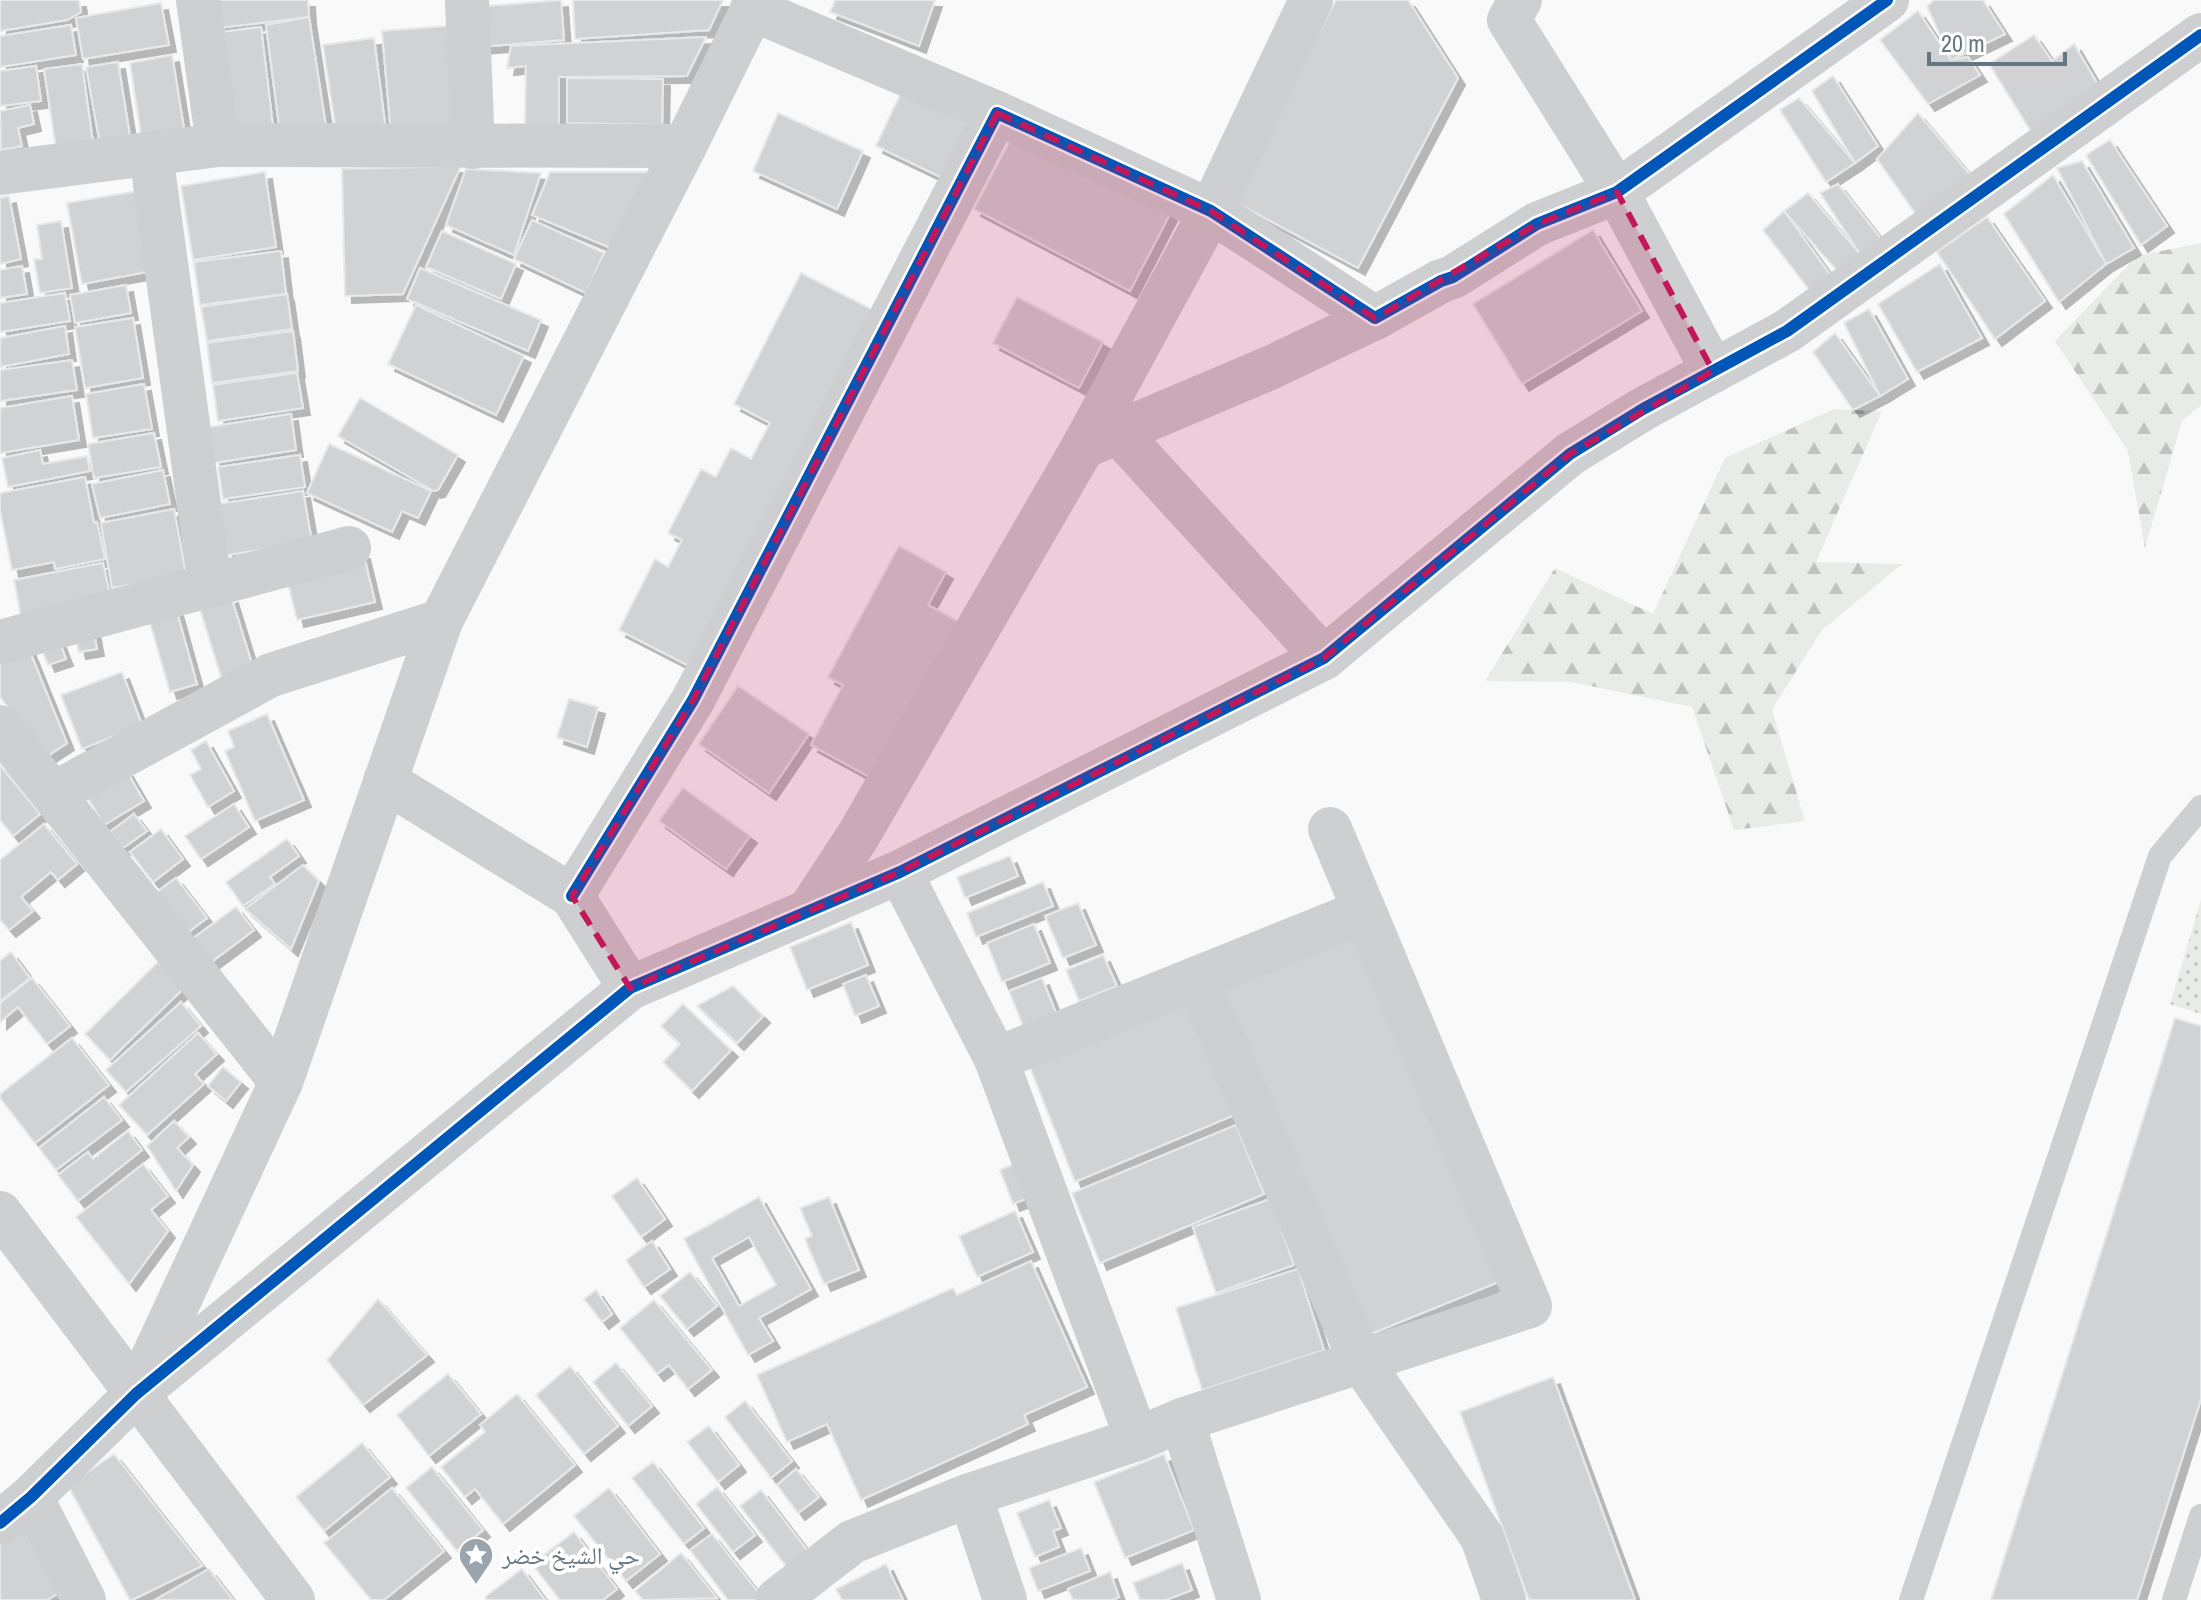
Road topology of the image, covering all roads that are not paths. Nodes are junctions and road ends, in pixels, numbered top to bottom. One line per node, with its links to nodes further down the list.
1 (198, 0): 9 (street)
2 (467, 0): 11 (street)
3 (1311, 0): 15 (street)
4 (1520, 0): 14 (street)
5 (1887, 0): 14 (street)
6 (755, 5): 8 (street); 10 (street)
7 (2201, 35): 17 (street)
8 (997, 113): 15 (street); 30 (street)
9 (218, 145): 11 (street); 12 (street)
10 (685, 146): 11 (street); 21 (street)
11 (473, 147)
12 (151, 154): 13 (street); 20 (street)
13 (0, 173)
14 (1617, 192): 16 (street); 17 (street)
15 (1211, 211): 16 (street); 18 (street)
16 (1375, 318): 18 (street)
17 (1713, 371): 23 (street)
18 (1101, 440): 23 (street); 32 (street)
19 (349, 548): 20 (street)
20 (210, 585): 22 (street)
21 (441, 621): 25 (street); 26 (street)
22 (0, 642)
23 (1324, 658): 29 (street)
24 (0, 727): 26 (street)
25 (385, 781): 30 (street); 36 (street)
26 (53, 794): 36 (street)
27 (2201, 807): 51 (lane)
28 (1330, 829): 31 (street)
29 (900, 872): 32 (street); 35 (street)
30 (572, 896): 34 (street)
31 (1364, 911): 33 (street); 38 (street)
32 (808, 912): 34 (street)
33 (1197, 978): 35 (street); 38 (street)
34 (630, 988): 39 (street)
35 (996, 1059): 41 (street)
36 (281, 1082): 39 (street)
37 (0, 1213): 39 (street)
38 (1360, 1360): 40 (street); 50 (street)
39 (136, 1394): 43 (street); 46 (street)
40 (1182, 1420): 41 (street); 49 (street)
41 (1137, 1439): 42 (street)
42 (970, 1495): 47 (street); 48 (street)
43 (15, 1510): 45 (street)
44 (2201, 1516): 52 (lane)
45 (84, 1600)
46 (293, 1600)
47 (777, 1600)
48 (1005, 1600)
49 (1239, 1600)
50 (1504, 1600)
51 (1911, 1600)
52 (2174, 1600)

